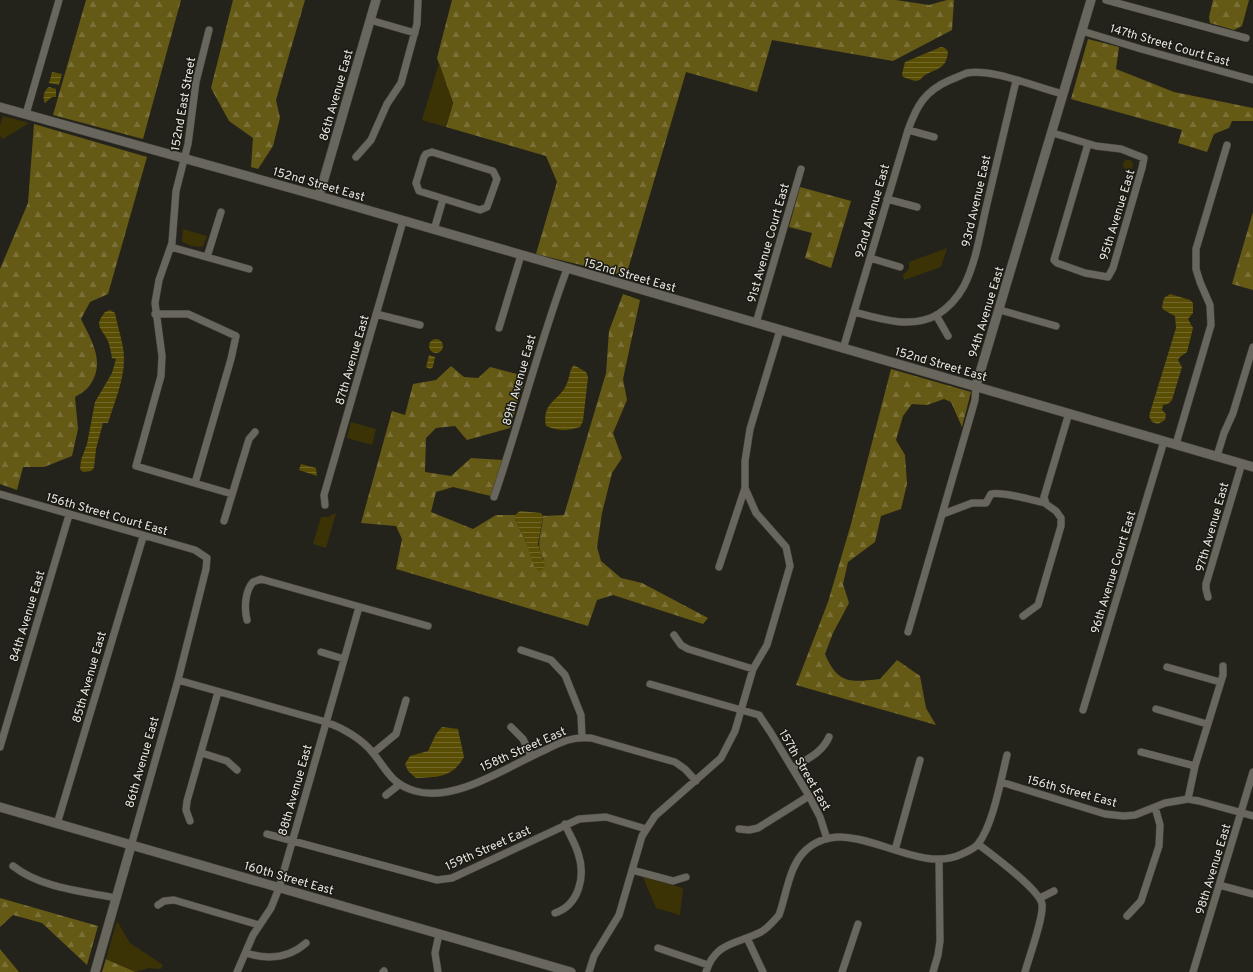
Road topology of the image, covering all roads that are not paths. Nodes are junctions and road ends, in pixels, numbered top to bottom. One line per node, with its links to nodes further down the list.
1 (59, 0): 15 (street)
2 (376, 0): 6 (street, 86th Avenue East)
3 (418, 0): 9 (street)
4 (1091, 0): 8 (street, 94th Avenue East)
5 (1106, 0): 10 (street)
6 (370, 20): 9 (street); 24 (street, 86th Avenue East)
7 (209, 30): 22 (street, 152nd East Street)
8 (1082, 31): 11 (street, 147th Street Court East); 13 (street, 94th Avenue East)
9 (415, 33): 21 (street)
10 (1246, 38)
11 (1253, 80)
12 (1016, 81): 13 (street); 16 (street, 92nd Avenue East); 42 (street, 93rd Avenue East)
13 (1064, 94): 17 (street, 94th Avenue East)
14 (0, 107): 15 (street, 152nd Street East)
15 (26, 114): 22 (street, 152nd Street East)
16 (908, 130): 18 (street); 26 (street, 92nd Avenue East)
17 (1052, 133): 19 (street); 38 (street, 94th Avenue East)
18 (934, 137)
19 (1088, 144): 19 (street, 95th Avenue East)
20 (1227, 146): 55 (street)
21 (356, 157)
22 (185, 160): 24 (street, 152nd Street East); 31 (street)
23 (801, 169): 43 (street, 91st Avenue Court East)
24 (319, 196): 29 (street, 152nd Street East)
25 (443, 199): 25 (street); 30 (street)
26 (887, 199): 27 (street); 34 (street, 92nd Avenue East)
27 (918, 207)
28 (220, 212): 33 (street)
29 (403, 221): 30 (street, 152nd Street East); 41 (street, 87th Avenue East)
30 (434, 230): 32 (street, 152nd Street East)
31 (171, 247): 33 (street); 40 (street)
32 (520, 255): 37 (street, 152nd Street East); 46 (street)
33 (207, 257): 36 (street)
34 (870, 258): 35 (street); 39 (street, 92nd Avenue East)
35 (900, 267)
36 (249, 269)
37 (567, 269): 43 (street, 152nd Street East); 63 (street, 89th Avenue East)
38 (1000, 310): 45 (street); 51 (street, 94th Avenue East)
39 (854, 312): 42 (street); 50 (street, 92nd Avenue East)
40 (155, 314): 59 (street); 59 (street)
41 (376, 314): 44 (street); 65 (street, 87th Avenue East)
42 (936, 315): 48 (street)
43 (756, 323): 47 (street, 152nd Street East)
44 (420, 325)
45 (1056, 326)
46 (499, 328)
47 (780, 330): 50 (street, 152nd Street East); 60 (street)
48 (948, 336)
49 (1253, 347): 56 (street)
50 (843, 349): 51 (street, 152nd Street East)
51 (976, 386): 52 (street, 152nd Street East); 66 (street, 94th Avenue East)
52 (1069, 413): 54 (street, 152nd Street East); 64 (street)
53 (255, 432): 62 (street)
54 (1164, 441): 55 (street, 152nd Street East); 92 (street, 96th Avenue Court East)
55 (1176, 444): 56 (street, 152nd Street East)
56 (1217, 456): 57 (street, 152nd Street East)
57 (1242, 463): 58 (street, 152nd Street East); 72 (street, 97th Avenue East)
58 (1253, 467)
59 (195, 483): 62 (street)
60 (745, 488): 71 (street); 84 (street)
61 (0, 494): 67 (street, 156th Street Court East)
62 (232, 494): 68 (street)
63 (494, 497)
64 (1045, 503): 66 (street); 74 (street)
65 (325, 505)
66 (943, 514): 77 (street, 94th Avenue East)
67 (69, 515): 69 (street, 156th Street Court East); 98 (street, 84th Avenue East)
68 (224, 521)
69 (143, 537): 70 (street, 156th Street Court East); 120 (street, 85th Avenue East)
70 (207, 558): 85 (street, 86th Avenue East)
71 (719, 566)
72 (1208, 597)
73 (359, 607): 75 (street); 76 (street); 81 (street, 88th Avenue East)
74 (1023, 616)
75 (247, 620)
76 (428, 626)
77 (908, 632)
78 (674, 635): 84 (street)
79 (521, 650): 96 (street)
80 (321, 652): 81 (street)
81 (344, 659): 93 (street, 88th Avenue East)
82 (1223, 666): 86 (street)
83 (1167, 667): 86 (street)
84 (753, 668): 90 (street)
85 (178, 680): 88 (street, 158th Street East); 128 (street, 86th Avenue East)
86 (1220, 682): 94 (street)
87 (650, 684): 90 (street, 157th Street East)
88 (218, 692): 93 (street, 158th Street East); 100 (street)
89 (406, 700): 101 (street)
90 (741, 709): 106 (street, 157th Street East); 109 (street)
91 (1156, 709): 94 (street)
92 (1083, 710)
93 (326, 722): 101 (street, 158th Street East); 126 (street, 88th Avenue East)
94 (1208, 724): 105 (street)
95 (511, 727): 103 (street)
96 (582, 737): 103 (street, 158th Street East); 109 (street, 158th Street East)
97 (829, 737): 106 (street)
98 (0, 747)
99 (1141, 752): 105 (street)
100 (202, 753): 107 (street); 119 (street)
101 (373, 753): 111 (street, 158th Street East)
102 (1007, 755): 110 (street)
103 (531, 756): 111 (street, 158th Street East)
104 (920, 760): 129 (street)
105 (1195, 766): 114 (street)
106 (793, 768): 113 (street, 157th Street East)
107 (237, 770)
108 (1253, 772): 117 (street, 98th Avenue East)
109 (696, 781): 122 (street)
110 (1001, 782): 116 (street, 156th Street East); 127 (street)
111 (400, 784): 112 (street)
112 (386, 796)
113 (809, 796): 123 (street); 125 (street, 157th Street East)
114 (1188, 800): 116 (street, 156th Street East); 117 (street, 156th Street East)
115 (0, 807): 120 (street, 160th Street East)
116 (1155, 807): 142 (street)
117 (1241, 813): 118 (street, 156th Street East); 134 (street, 98th Avenue East)
118 (1253, 816)
119 (190, 820)
120 (57, 824): 128 (street, 160th Street East)
121 (565, 824): 122 (street, 159th Street East); 126 (street, 159th Street East); 141 (street)
122 (646, 829): 132 (street)
123 (739, 829)
124 (267, 834): 126 (street, 159th Street East)
125 (826, 839): 129 (street); 146 (street)
126 (292, 841): 135 (street, 88th Avenue East)
127 (978, 844): 130 (street); 139 (street)
128 (131, 846): 135 (street, 160th Street East); 138 (street, 86th Avenue East)
129 (895, 850): 130 (street)
130 (939, 860): 158 (street)
131 (12, 866): 138 (street)
132 (632, 870): 133 (street); 155 (street)
133 (686, 877)
134 (1219, 885): 137 (street); 160 (street, 98th Avenue East)
135 (279, 888): 144 (street, 88th Avenue East); 145 (street, 160th Street East)
136 (1054, 890): 139 (street)
137 (1253, 894)
138 (116, 898): 151 (street, 86th Avenue East)
139 (1040, 898): 159 (street)
140 (158, 905): 144 (street)
141 (555, 913)
142 (1127, 916)
143 (858, 924): 157 (street)
144 (259, 925): 149 (street, 88th Avenue East)
145 (439, 934): 153 (street); 154 (street, 160th Street East)
146 (747, 938): 150 (street); 156 (street)
147 (306, 943): 149 (street)
148 (658, 948): 150 (street)
149 (246, 953): 152 (street, 88th Avenue East)
150 (707, 968)
151 (95, 972)
152 (237, 972)
153 (438, 972)
154 (571, 972)
155 (589, 972)
156 (763, 972)
157 (842, 972)
158 (933, 972)
159 (1025, 972)
160 (1193, 972)

